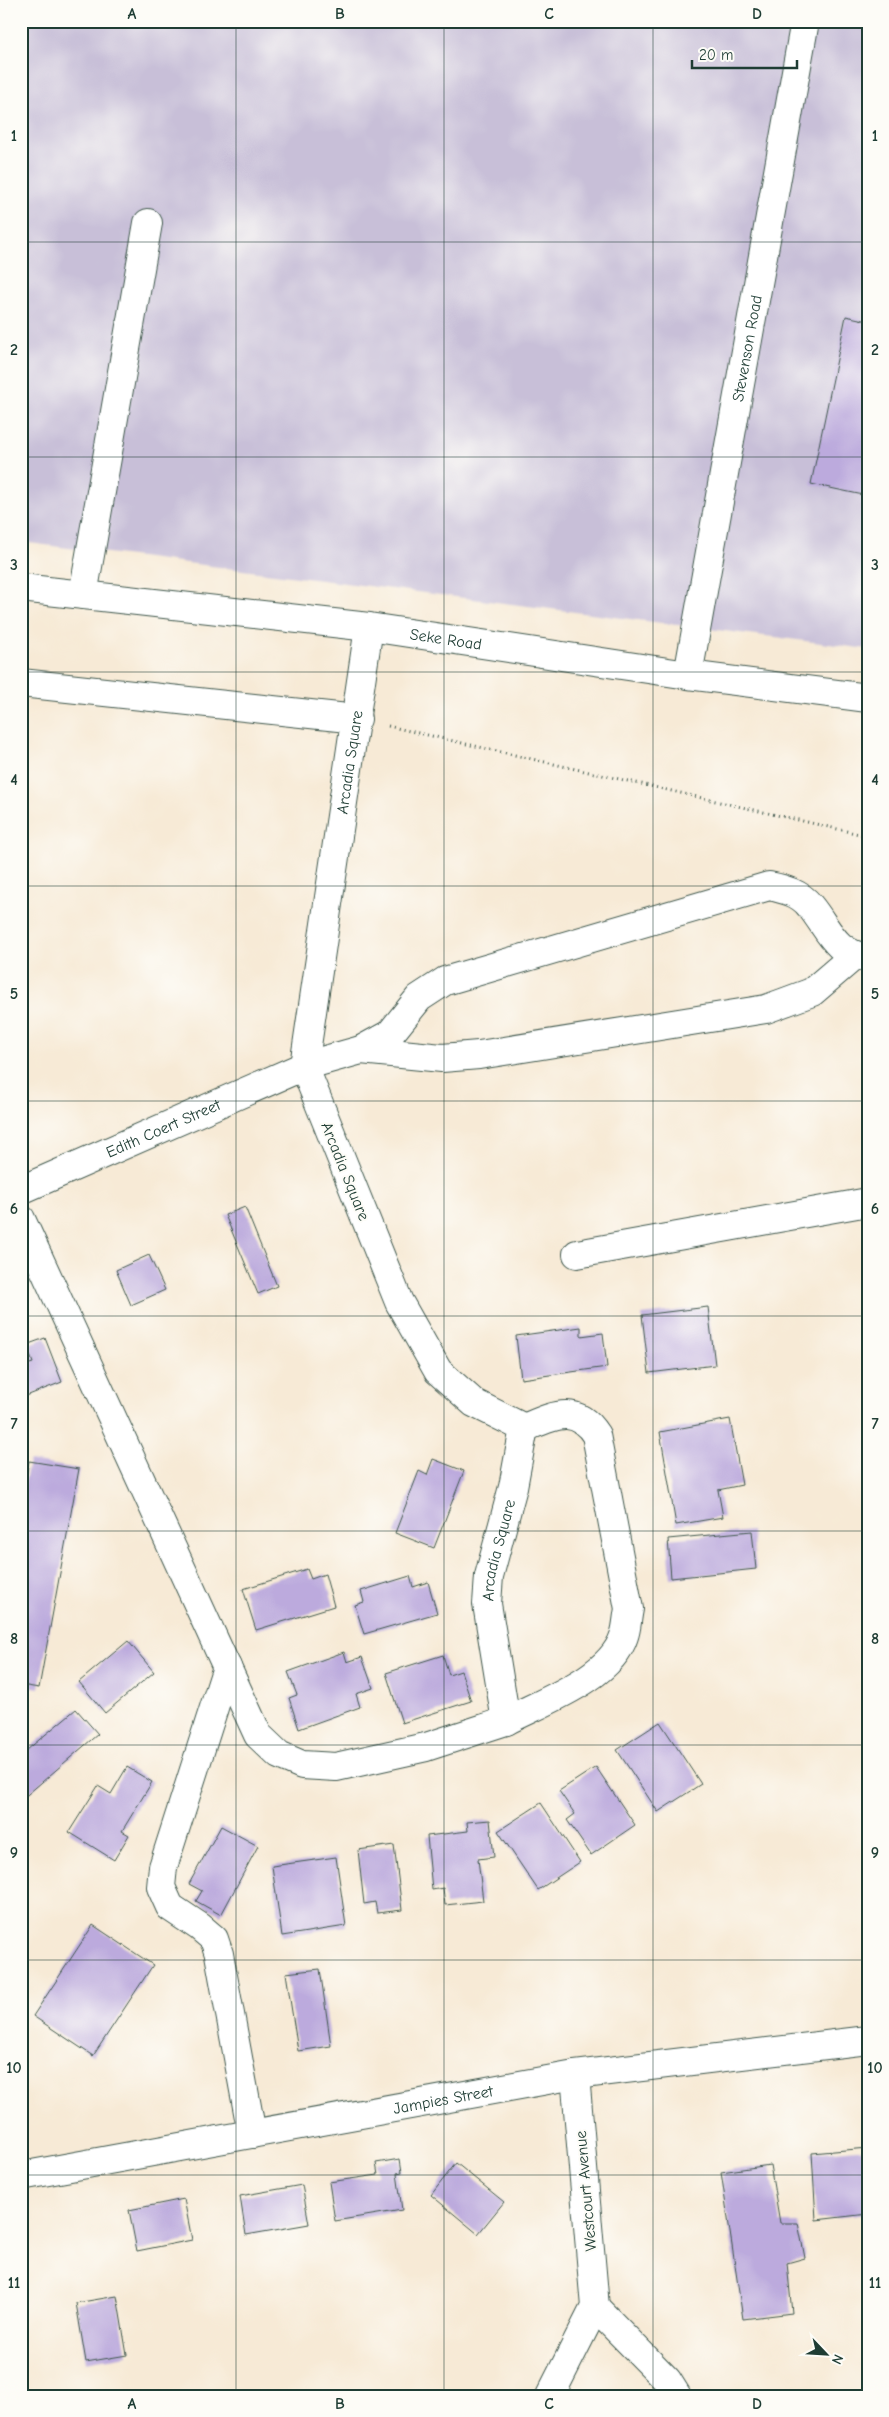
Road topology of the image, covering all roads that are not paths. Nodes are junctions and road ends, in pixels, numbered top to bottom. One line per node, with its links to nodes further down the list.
1 (805, 21): 6 (street, Stevenson Road)
2 (148, 223): 4 (street)
3 (21, 588): 4 (street, Seke Road)
4 (83, 595): 5 (street, Seke Road)
5 (369, 628): 6 (street, Seke Road); 9 (street, Arcadia Square)
6 (688, 675): 8 (street, Seke Road)
7 (21, 683): 9 (street)
8 (868, 698)
9 (357, 719): 12 (street, Arcadia Square)
10 (861, 957): 11 (street); 11 (street)
11 (361, 1050): 12 (street, Edith Coert Street)
12 (304, 1066): 13 (street, Edith Coert Street); 17 (street, Arcadia Square)
13 (21, 1190)
14 (868, 1202): 16 (street)
15 (21, 1219): 18 (street)
16 (577, 1254)
17 (524, 1428): 19 (street, Arcadia Square); 19 (street)
18 (227, 1666): 19 (street); 22 (street)
19 (506, 1721)
20 (868, 2040): 21 (street, Jampies Street)
21 (575, 2075): 22 (street, Jampies Street); 24 (street, Westcourt Avenue)
22 (252, 2134): 23 (street, Jampies Street)
23 (21, 2176)
24 (595, 2307): 25 (street); 26 (street)
25 (550, 2396)
26 (677, 2396)

